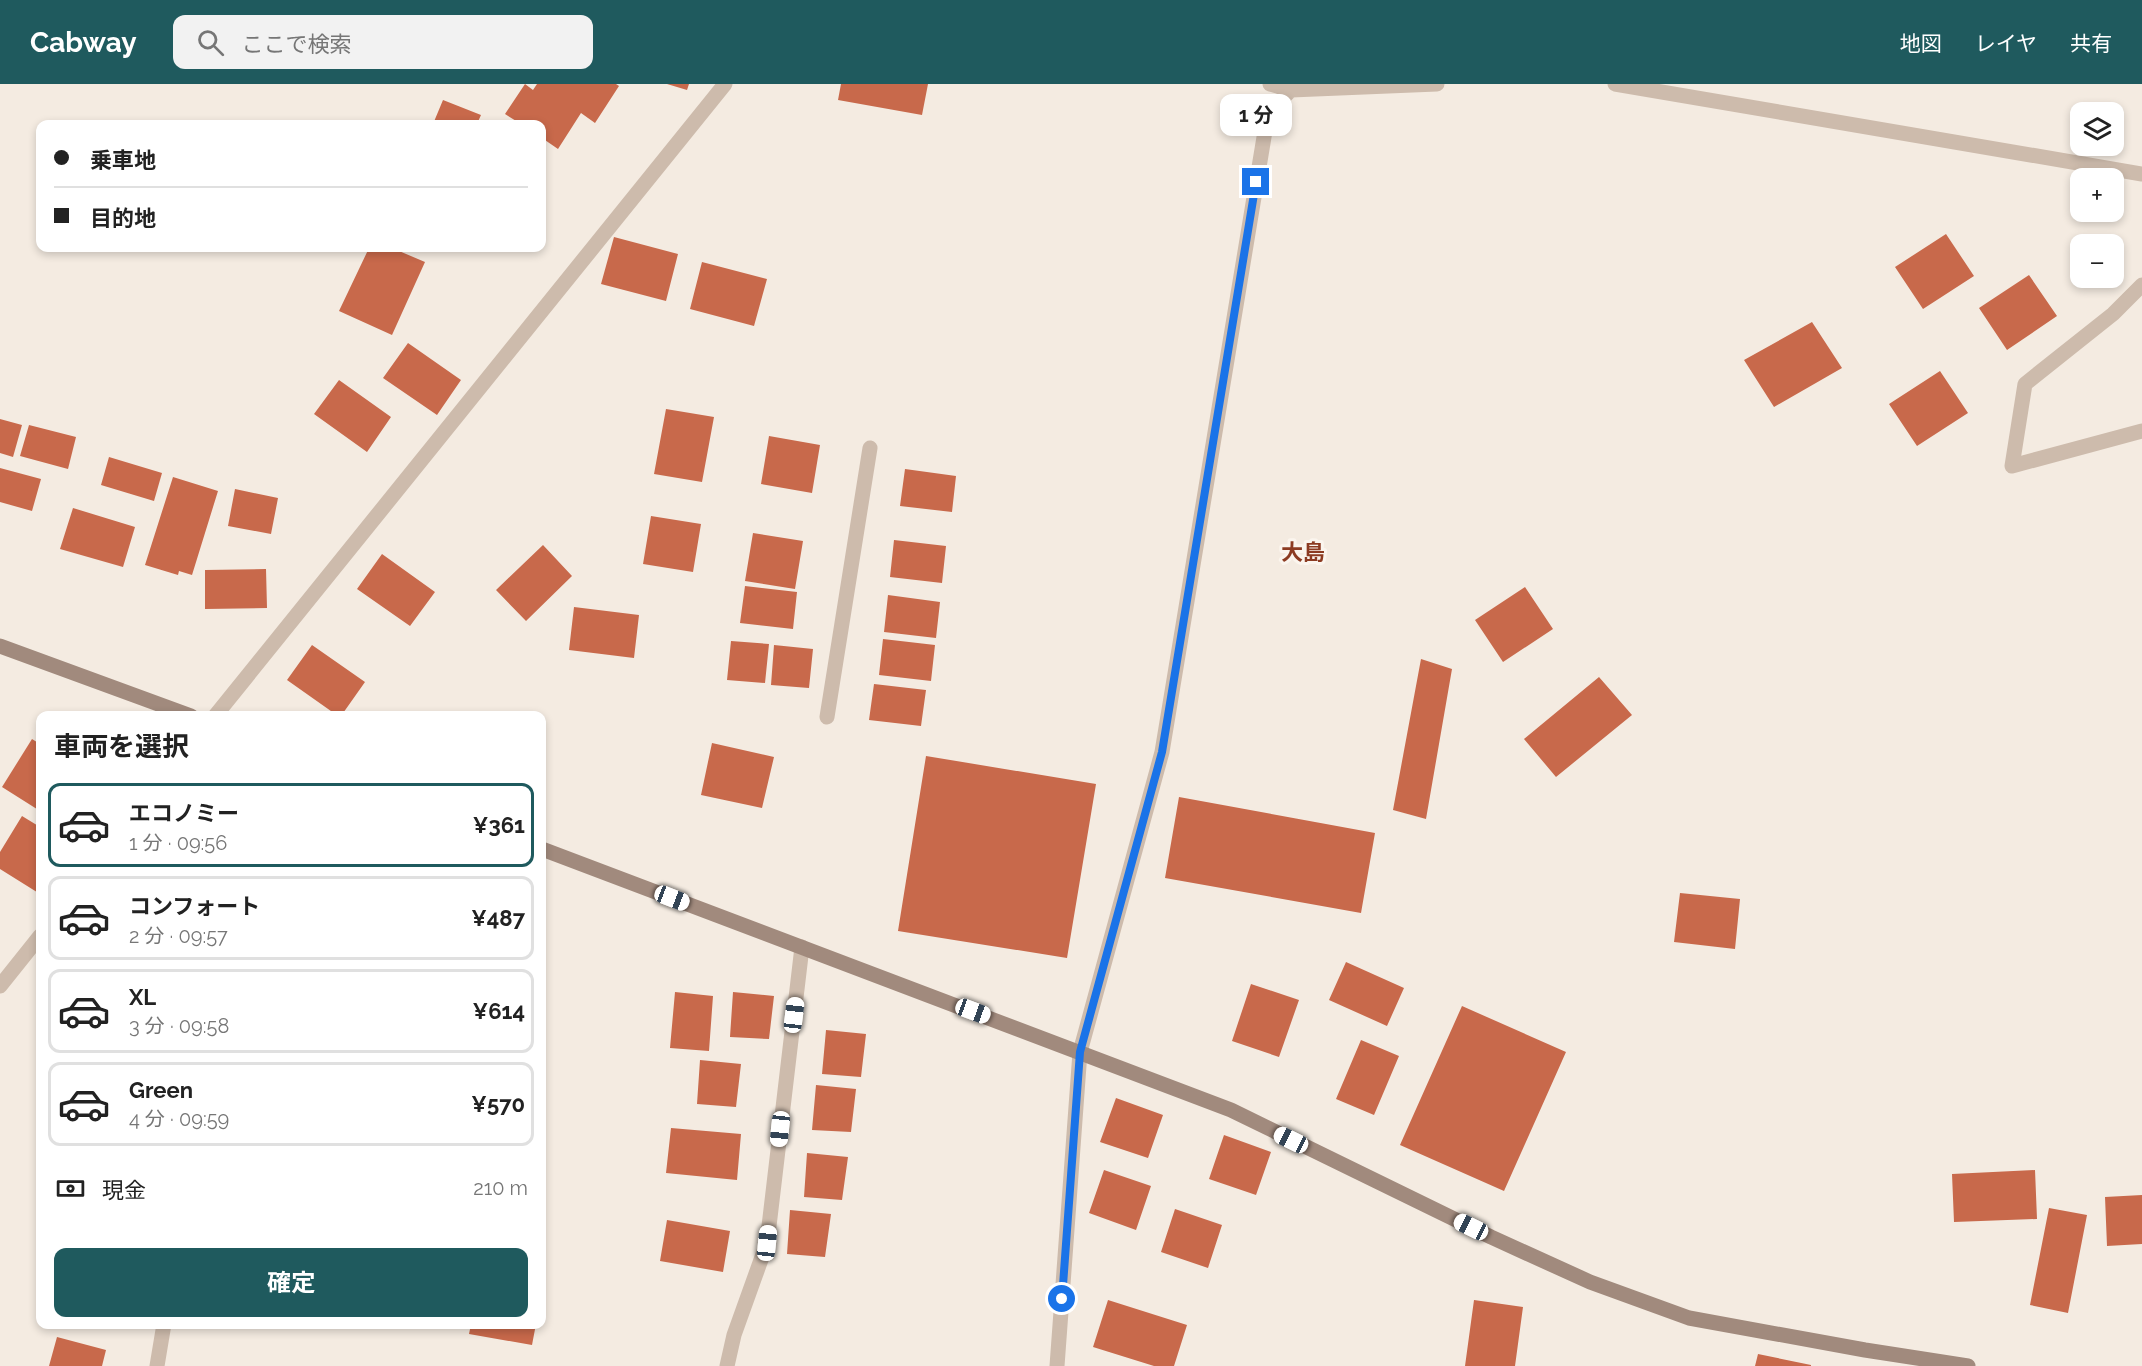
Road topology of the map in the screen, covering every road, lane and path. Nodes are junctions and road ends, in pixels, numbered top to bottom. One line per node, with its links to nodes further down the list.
1 (725, 84): 12 (street)
2 (1270, 84): 5 (street)
3 (1437, 84): 5 (street)
4 (1615, 84): 6 (street)
5 (1291, 90): 18 (street)
6 (2142, 174)
7 (2142, 285): 8 (street)
8 (2142, 431)
9 (870, 448): 13 (street)
10 (0, 646): 11 (street)
11 (177, 711)
12 (219, 711)
13 (827, 717)
14 (546, 851): 16 (street)
15 (36, 941): 17 (street)
16 (802, 947): 18 (street); 21 (street)
17 (0, 987)
18 (1080, 1052): 22 (street); 23 (street)
19 (163, 1329): 20 (street)
20 (157, 1366)
21 (728, 1366)
22 (1057, 1366)
23 (1968, 1366)

